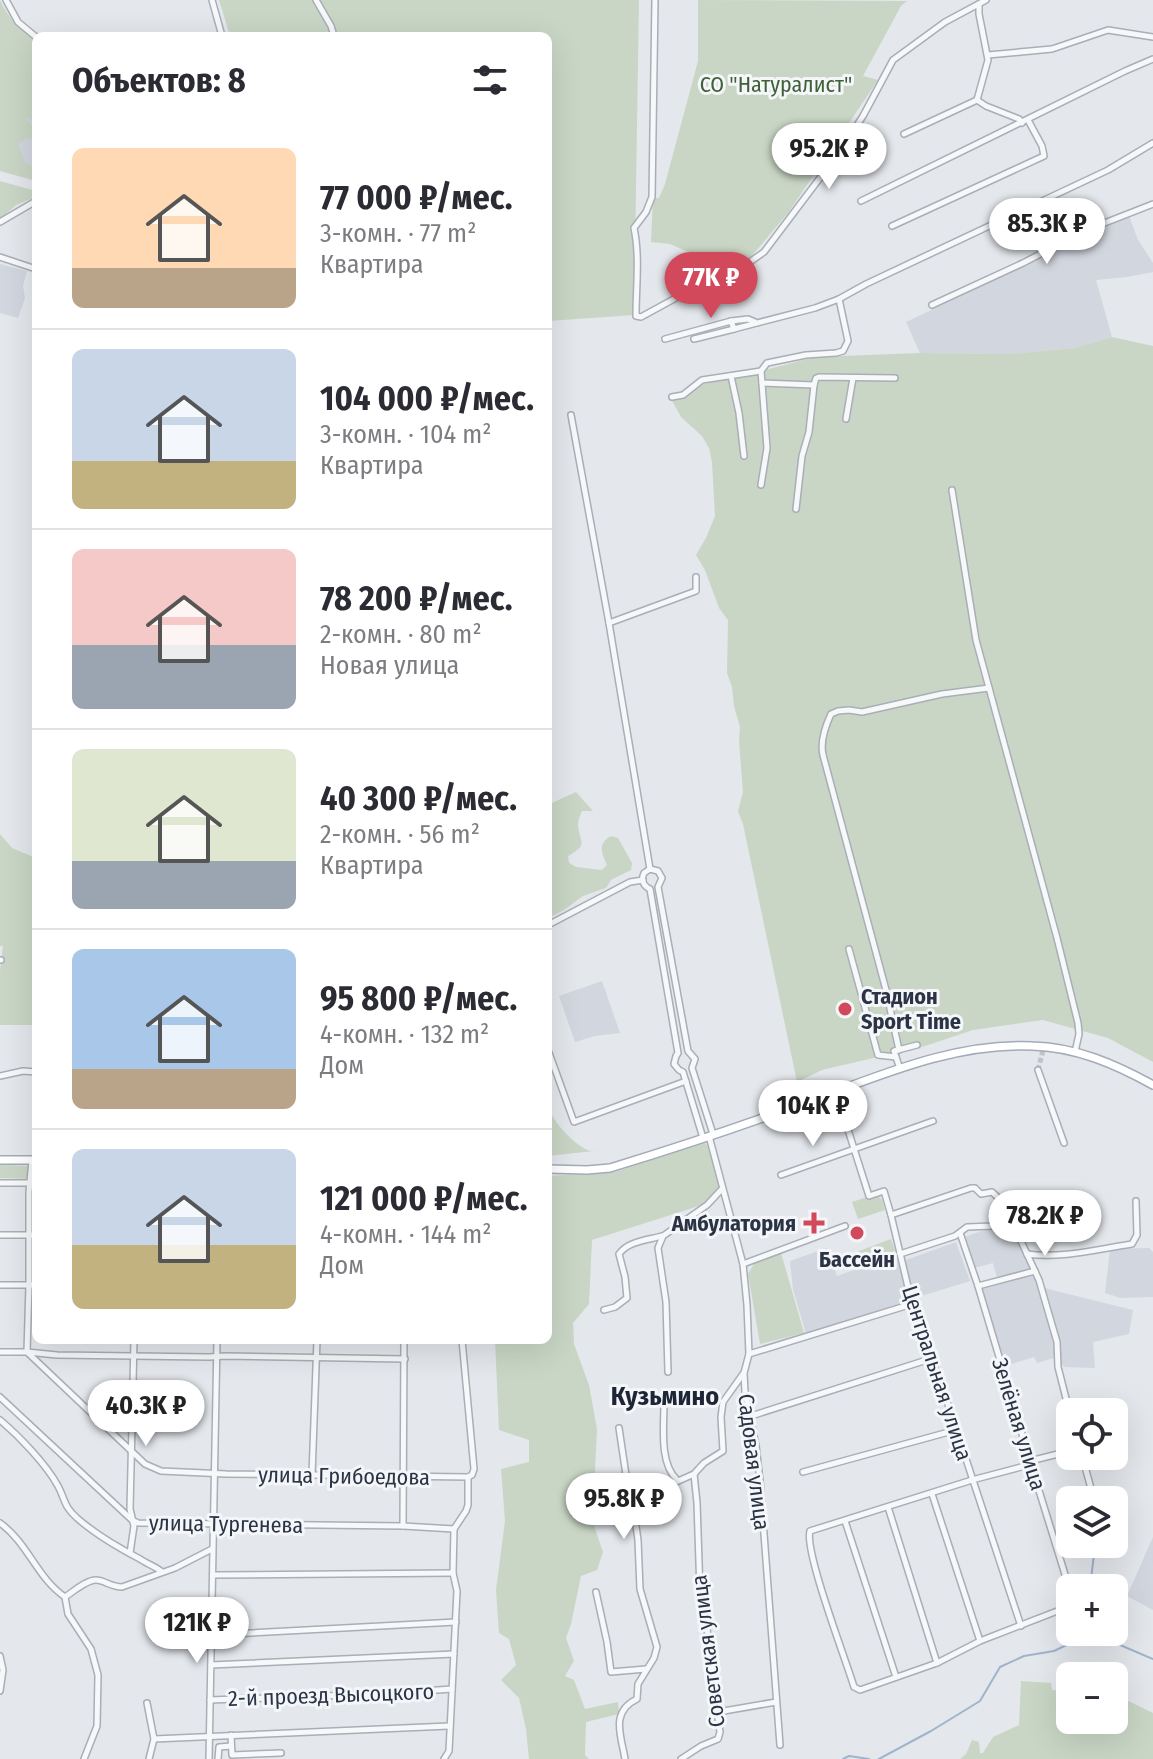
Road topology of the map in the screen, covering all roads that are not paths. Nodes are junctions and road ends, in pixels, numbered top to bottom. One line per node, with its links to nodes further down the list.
1 (6, 0): 8 (street)
2 (212, 0): 6 (street)
3 (316, 0): 7 (street)
4 (655, 0): 5 (street)
5 (982, 1): 10 (street)
6 (221, 32)
7 (333, 32)
8 (32, 34)
9 (1153, 37): 10 (street)
10 (988, 55): 12 (street)
11 (1153, 59): 13 (street)
12 (977, 100): 13 (street); 14 (street)
13 (1025, 121): 16 (street); 20 (street)
14 (904, 134)
15 (1153, 143): 23 (street)
16 (861, 201)
17 (32, 203): 19 (street)
18 (1153, 204): 24 (street)
19 (0, 222)
20 (892, 226)
21 (0, 257): 22 (street)
22 (32, 268)
23 (839, 299): 26 (street); 30 (street)
24 (932, 305)
25 (731, 321): 26 (street); 27 (street); 28 (street)
26 (755, 322): 27 (street)
27 (734, 329): 29 (street)
28 (665, 339)
29 (694, 339)
30 (761, 371): 31 (street); 34 (street)
31 (731, 376): 36 (street); 39 (street)
32 (853, 378): 33 (street); 35 (street); 38 (street)
33 (895, 378)
34 (762, 383): 35 (street); 40 (street)
35 (814, 385): 42 (street)
36 (672, 397)
37 (571, 415): 44 (street)
38 (846, 419)
39 (744, 456)
40 (761, 485)
41 (952, 490): 45 (street)
42 (796, 509)
43 (696, 577): 44 (street)
44 (609, 623): 46 (street)
45 (989, 688): 53 (street); 55 (street)
46 (650, 869): 47 (street); 48 (street)
47 (643, 880): 49 (street); 50 (street)
48 (658, 887): 49 (street); 54 (street)
49 (650, 889): 56 (street)
50 (552, 923)
51 (849, 949): 57 (street)
52 (917, 1045): 53 (street)
53 (899, 1050): 57 (street)
54 (688, 1051): 56 (street); 59 (street)
55 (1075, 1052): 60 (main road); 66 (main road)
56 (678, 1053): 63 (street)
57 (896, 1057): 60 (street)
58 (552, 1063): 65 (street)
59 (692, 1068): 63 (street); 69 (street)
60 (900, 1069): 67 (main road)
61 (1038, 1070): 70 (street)
62 (32, 1072): 64 (street)
63 (683, 1072): 65 (street)
64 (0, 1076)
65 (686, 1081): 69 (street)
66 (1153, 1085)
67 (836, 1092): 69 (main road); 71 (street)
68 (933, 1121): 71 (street)
69 (708, 1136): 74 (main road); 79 (street, Садовая улица)
70 (1064, 1143)
71 (854, 1149): 75 (street); 81 (street)
72 (0, 1160): 73 (main road)
73 (32, 1160)
74 (552, 1169)
75 (781, 1175)
76 (0, 1183): 77 (street)
77 (32, 1183)
78 (32, 1187): 83 (street)
79 (722, 1189): 88 (street); 92 (street, Садовая улица)
80 (1136, 1201): 91 (street)
81 (891, 1215): 82 (street); 89 (street, Центральная улица)
82 (1010, 1223): 85 (street); 90 (street)
83 (32, 1224)
84 (845, 1226): 92 (street)
85 (960, 1233): 89 (street); 94 (street, Зелёная улица)
86 (0, 1235): 87 (street)
87 (32, 1235)
88 (663, 1236): 99 (street); 113 (street)
89 (900, 1254): 98 (street, Центральная улица)
90 (1027, 1254): 91 (street); 93 (street)
91 (1040, 1256): 93 (street)
92 (743, 1264): 107 (street, Садовая улица)
93 (1033, 1268): 94 (street); 116 (street)
94 (977, 1284): 124 (street, Зелёная улица)
95 (0, 1285): 96 (street)
96 (32, 1285)
97 (32, 1296): 106 (street)
98 (912, 1304): 107 (street); 112 (street, Центральная улица)
99 (604, 1310)
100 (134, 1344): 108 (street)
101 (217, 1344): 109 (street)
102 (317, 1344): 110 (street)
103 (404, 1344): 111 (street)
104 (462, 1344): 130 (street)
105 (0, 1352): 106 (street)
106 (27, 1352): 108 (street); 122 (street, улица Грибоедова)
107 (749, 1354): 114 (street, Садовая улица)
108 (134, 1356): 109 (street); 122 (street)
109 (216, 1357): 110 (street); 126 (street)
110 (317, 1357): 111 (street); 128 (street)
111 (405, 1359): 129 (street)
112 (930, 1359): 118 (street); 121 (street, Центральная улица)
113 (668, 1372)
114 (744, 1373): 118 (street, Садовая улица); 127 (street)
115 (0, 1397): 136 (street, улица Тургенева)
116 (1066, 1398)
117 (664, 1403): 131 (street)
118 (751, 1416): 162 (street, Садовая улица)
119 (0, 1420): 143 (street)
120 (619, 1428): 134 (street)
121 (956, 1430): 125 (street); 132 (street, Центральная улица)
122 (132, 1451): 126 (street, улица Грибоедова); 136 (street)
123 (1056, 1456): 124 (street)
124 (1031, 1464): 132 (street); 150 (street, Зелёная улица)
125 (803, 1472)
126 (215, 1473): 128 (street, улица Грибоедова); 139 (street)
127 (694, 1474): 131 (street); 164 (street, Советская улица)
128 (312, 1475): 129 (street, улица Грибоедова)
129 (402, 1476): 130 (street, улица Грибоедова); 140 (street)
130 (468, 1477): 141 (street)
131 (677, 1480): 134 (street)
132 (972, 1480): 133 (street); 150 (street, Центральная улица)
133 (932, 1493): 135 (street); 152 (street)
134 (633, 1506): 157 (street)
135 (888, 1507): 137 (street); 155 (street)
136 (132, 1520): 139 (street, улица Тургенева); 143 (street)
137 (845, 1521): 158 (street); 158 (street)
138 (0, 1523): 148 (street)
139 (214, 1524): 140 (street, улица Тургенева); 142 (street)
140 (403, 1526): 141 (street, улица Тургенева)
141 (454, 1529): 145 (street)
142 (213, 1548): 144 (street); 146 (street)
143 (130, 1553): 144 (street)
144 (163, 1572): 148 (street)
145 (453, 1573): 146 (street); 149 (street)
146 (213, 1575): 151 (street)
147 (596, 1592): 157 (street)
148 (65, 1597): 172 (street)
149 (456, 1622): 151 (street); 153 (street)
150 (1021, 1626): 152 (street)
151 (212, 1635): 156 (street)
152 (980, 1641): 155 (street)
153 (454, 1654): 156 (street); 159 (street)
154 (0, 1656): 160 (street)
155 (937, 1663): 158 (street)
156 (211, 1665): 161 (street)
157 (647, 1669): 177 (street)
158 (896, 1677)
159 (452, 1689): 161 (street, 2-й проезд Высоцкого); 165 (street)
160 (0, 1691)
161 (210, 1700): 167 (street)
162 (776, 1702): 164 (street); 169 (street, Садовая улица)
163 (147, 1703): 168 (street)
164 (718, 1712): 178 (street, Советская улица)
165 (449, 1726): 166 (street); 176 (street)
166 (231, 1735): 167 (street); 170 (street)
167 (209, 1736): 168 (street); 174 (street)
168 (154, 1739): 173 (street)
169 (780, 1745)
170 (231, 1746): 171 (street); 175 (street)
171 (281, 1753)
172 (84, 1759)
173 (149, 1759)
174 (209, 1759)
175 (218, 1759)
176 (444, 1759)
177 (625, 1759)
178 (681, 1759)

